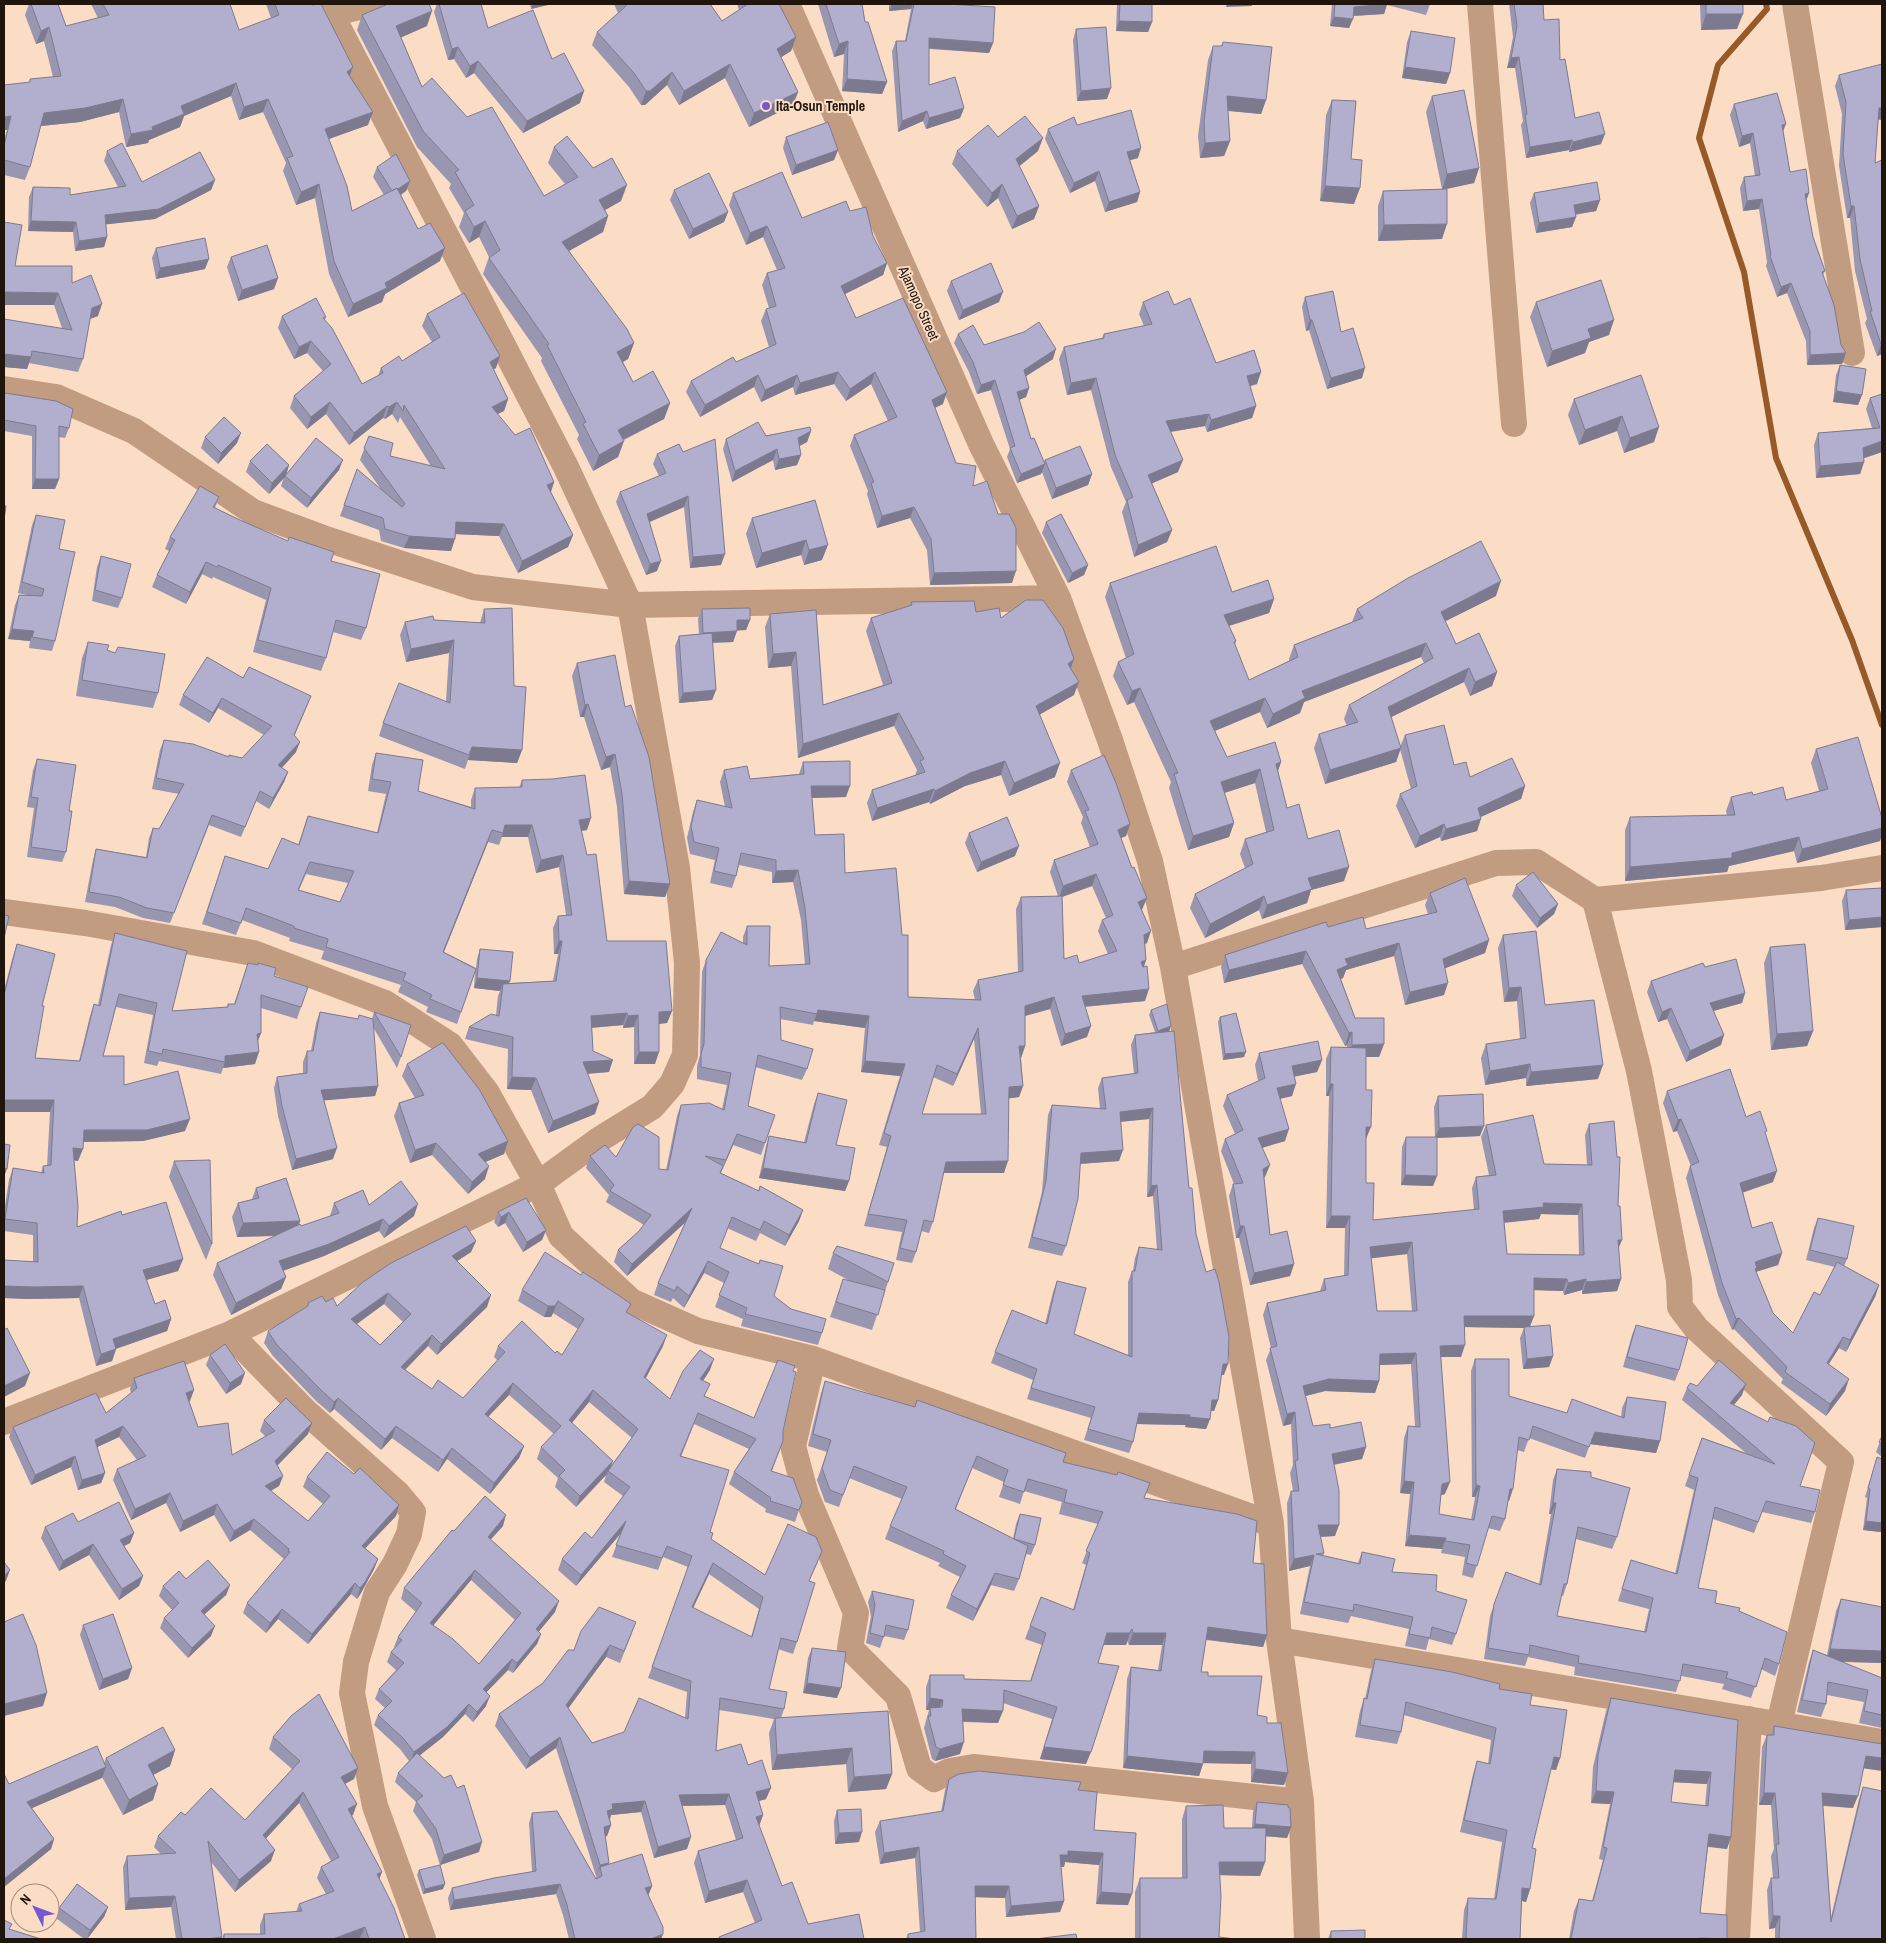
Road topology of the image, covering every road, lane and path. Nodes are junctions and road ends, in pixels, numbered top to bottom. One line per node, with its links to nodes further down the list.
1 (372, 4): 5 (street)
2 (787, 4): 9 (street, Ajamopo Street)
3 (1480, 4): 8 (street)
4 (1794, 4): 6 (street)
5 (328, 9): 10 (street)
6 (1852, 353)
7 (4, 389): 10 (street)
8 (1514, 424)
9 (1058, 598): 10 (street); 14 (street, Ajamopo Street)
10 (630, 605): 15 (street)
11 (1882, 868): 12 (street)
12 (1595, 900): 14 (street); 22 (street)
13 (4, 912): 15 (street)
14 (1173, 967): 19 (street, Ajamopo Street)
15 (538, 1184): 16 (street); 17 (street)
16 (230, 1334): 18 (street); 25 (street)
17 (813, 1359): 19 (street); 24 (street)
18 (4, 1422)
19 (1271, 1524): 20 (street, Ajamopo Street)
20 (1279, 1640): 21 (street); 24 (street, Ajamopo Street)
21 (1749, 1719): 22 (street); 27 (street)
22 (1779, 1724): 23 (street)
23 (1882, 1742)
24 (1300, 1802): 26 (street, Ajamopo Street)
25 (423, 1939)
26 (1307, 1939)
27 (1737, 1939)

